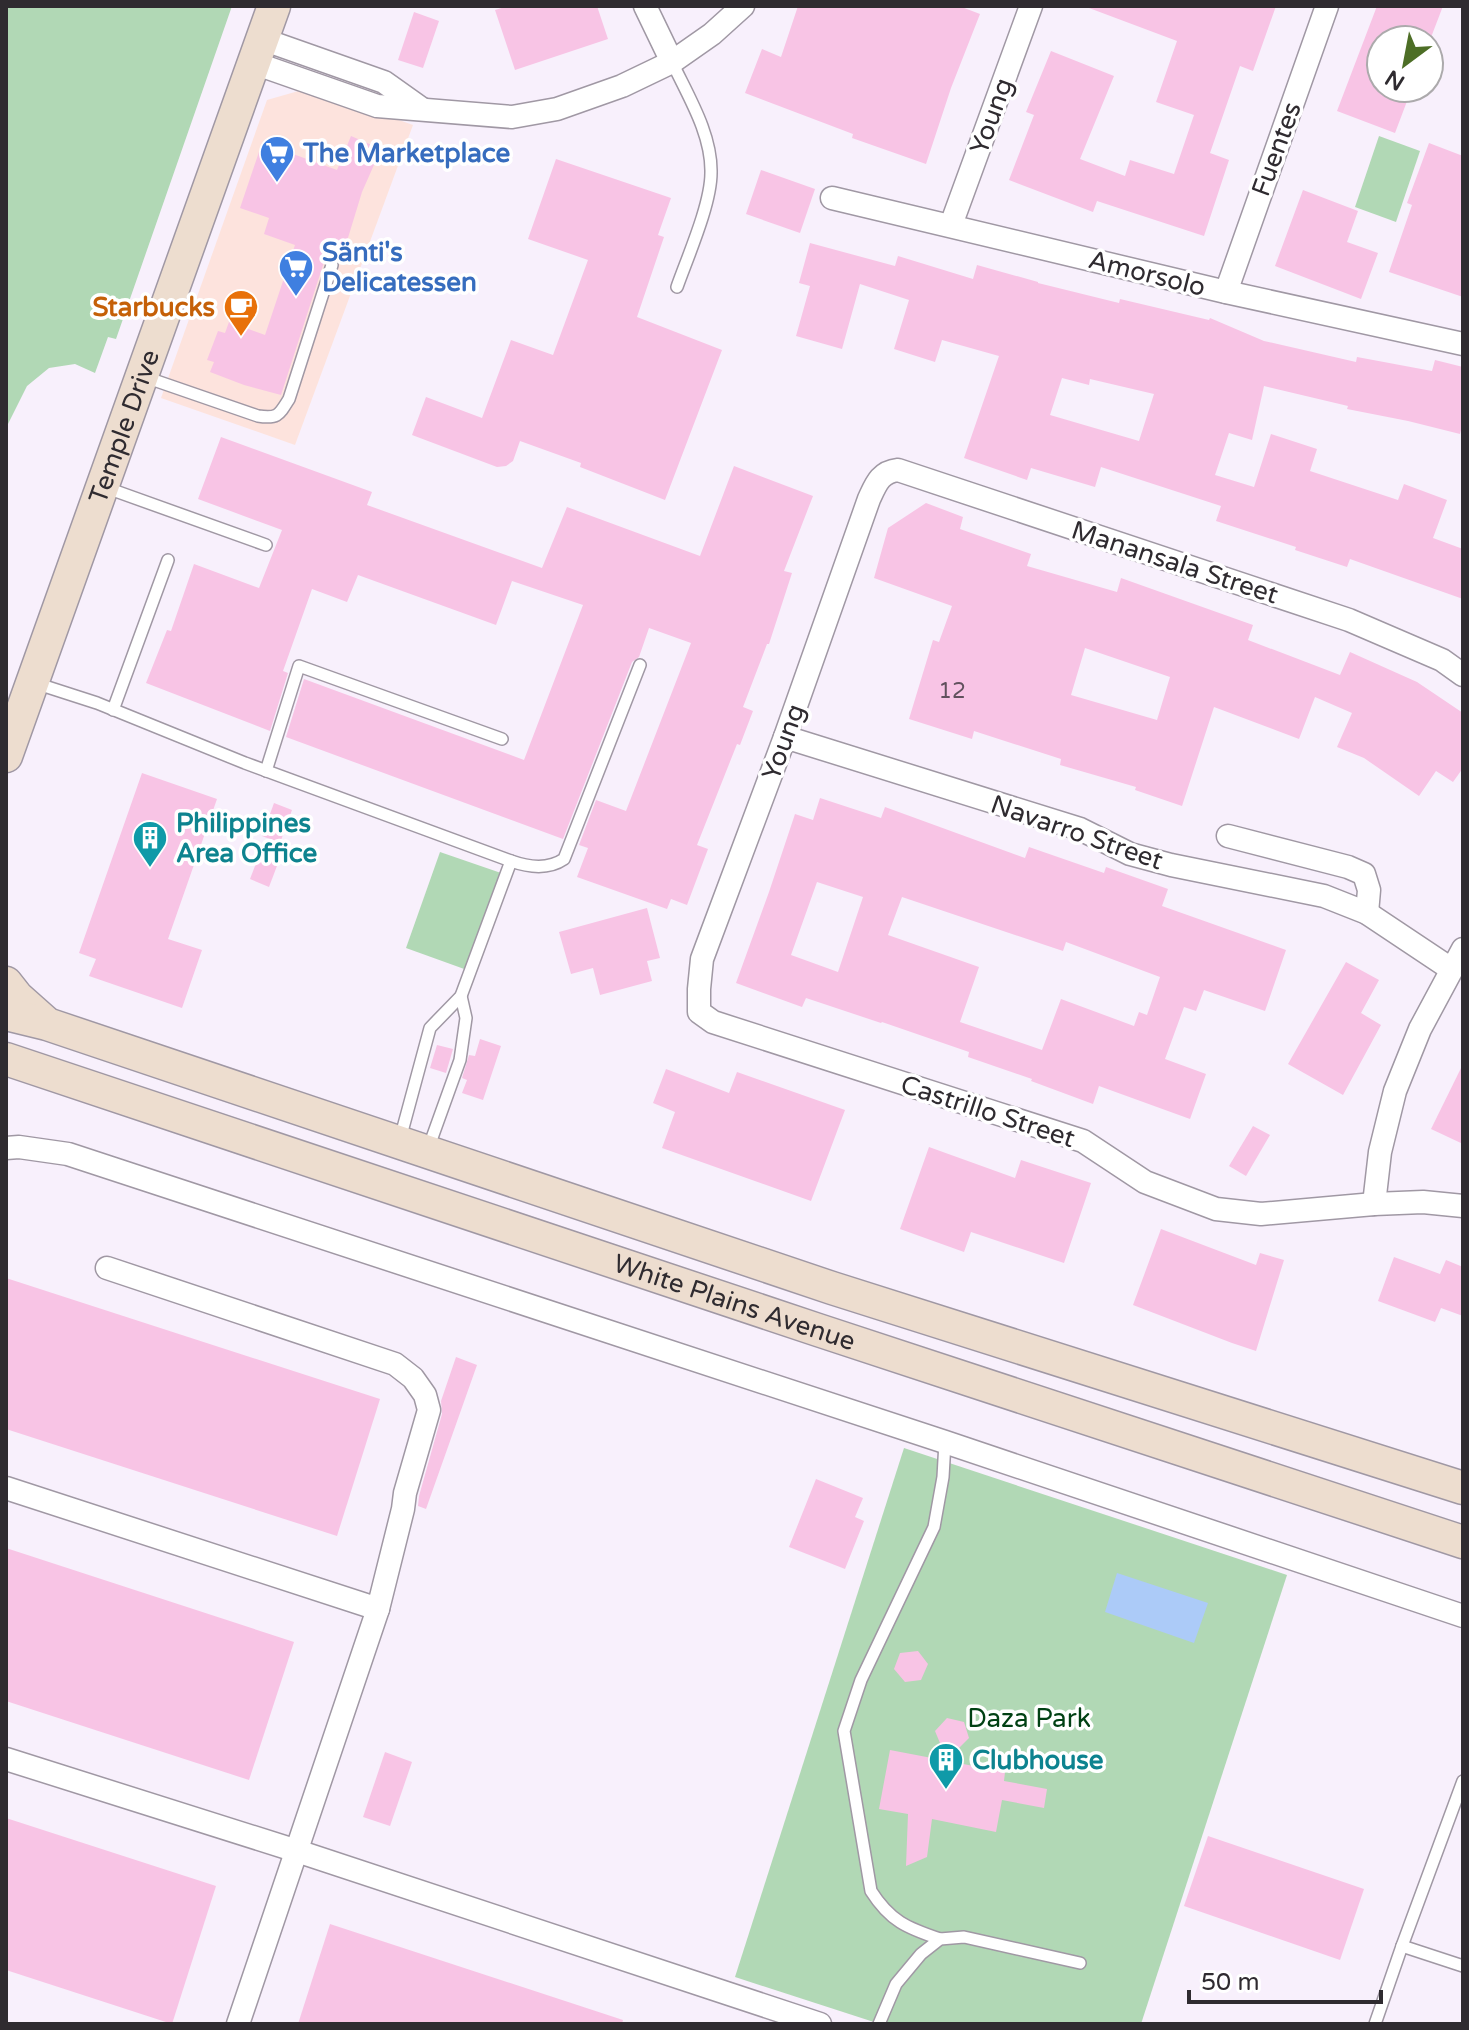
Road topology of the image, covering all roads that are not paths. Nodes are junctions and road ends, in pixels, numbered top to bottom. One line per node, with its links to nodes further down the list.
1 (274, 6): 6 (street, Temple Drive)
2 (645, 6): 7 (street)
3 (743, 6): 7 (street)
4 (1031, 6): 12 (street, Young)
5 (1327, 6): 15 (street, Fuentes)
6 (258, 51): 8 (street); 9 (street); 17 (street, Temple Drive)
7 (672, 62): 10 (street); 14 (lane)
8 (364, 75): 9 (street); 10 (street)
9 (356, 98): 10 (street)
10 (423, 110)
11 (832, 198): 12 (street, Amorsolo)
12 (951, 225): 15 (street, Amorsolo)
13 (332, 265): 17 (lane)
14 (677, 287)
15 (1226, 292): 16 (street, Amorsolo)
16 (1463, 344)
17 (142, 376): 19 (street, Temple Drive)
18 (881, 476): 23 (street, Manansala Street); 26 (street, Young)
19 (102, 486): 20 (lane); 24 (street, Temple Drive)
20 (266, 545)
21 (168, 560): 25 (lane)
22 (640, 665): 31 (lane)
23 (1463, 675)
24 (33, 682): 25 (lane); 28 (street, Temple Drive)
25 (113, 710): 29 (lane)
26 (785, 737): 32 (street, Navarro Street); 37 (street, Young)
27 (502, 739): 29 (lane)
28 (6, 756)
29 (266, 771): 31 (lane)
30 (1228, 836): 32 (street)
31 (511, 861): 36 (lane)
32 (1367, 913): 34 (street, Navarro Street)
33 (1463, 949): 34 (street)
34 (1451, 969): 43 (street)
35 (6, 983): 39 (street)
36 (461, 996): 41 (lane); 41 (lane)
37 (699, 1012): 43 (street, Castrillo Street)
38 (6, 1014): 39 (street, White Plains Avenue)
39 (47, 1024): 41 (street, White Plains Avenue)
40 (6, 1059): 47 (street, White Plains Avenue)
41 (413, 1147): 46 (street, White Plains Avenue)
42 (6, 1148): 48 (street)
43 (1374, 1204): 44 (street, Castrillo Street)
44 (1463, 1206)
45 (107, 1268): 52 (street)
46 (832, 1288): 47 (street); 50 (street, White Plains Avenue)
47 (818, 1330): 51 (street, White Plains Avenue)
48 (945, 1442): 53 (street); 57 (lane)
49 (6, 1488): 52 (street)
50 (1463, 1488)
51 (1463, 1542)
52 (378, 1609): 56 (street)
53 (1463, 1616)
54 (6, 1759): 56 (street)
55 (1463, 1781): 58 (lane)
56 (297, 1851): 61 (street); 62 (street)
57 (940, 1939): 59 (lane); 63 (lane)
58 (1402, 1946): 60 (lane); 64 (lane)
59 (1080, 1963)
60 (1463, 1966)
61 (810, 2023)
62 (238, 2024)
63 (879, 2024)
64 (1375, 2024)

